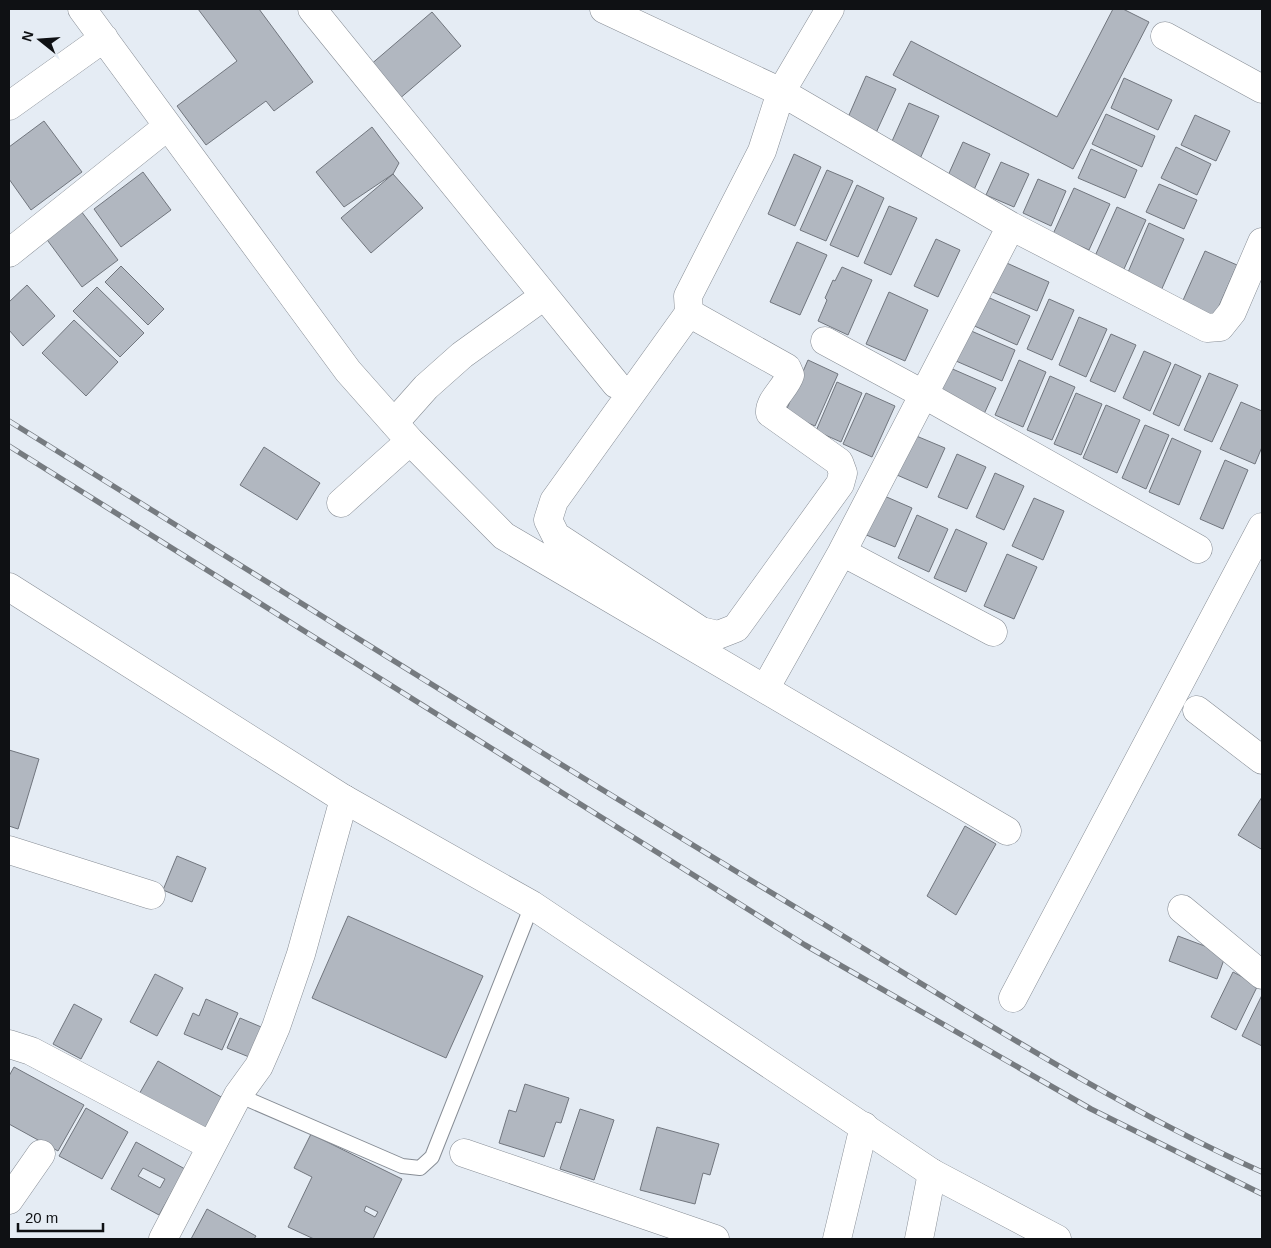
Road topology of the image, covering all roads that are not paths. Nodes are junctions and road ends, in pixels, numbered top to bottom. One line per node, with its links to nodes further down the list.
1 (82, 9): 6 (street)
2 (312, 9): 14 (street)
3 (604, 9): 8 (street)
4 (830, 9): 8 (street)
5 (1165, 36): 7 (street)
6 (104, 38): 9 (street); 10 (street)
7 (1262, 89)
8 (781, 92): 11 (street); 15 (street)
9 (9, 106)
10 (168, 126): 13 (street); 19 (street)
11 (1010, 226): 12 (street); 18 (street)
12 (1262, 242)
13 (9, 253)
14 (544, 296): 17 (street); 19 (street)
15 (689, 313): 15 (street)
16 (825, 341): 18 (street)
17 (616, 384)
18 (923, 394): 22 (street); 23 (street)
19 (402, 432): 20 (street); 26 (street)
20 (341, 503)
21 (1262, 527): 36 (street)
22 (1198, 549)
23 (842, 552): 25 (street); 26 (street)
24 (9, 587): 29 (street)
25 (993, 632)
26 (765, 689): 30 (street)
27 (1197, 710): 28 (street)
28 (1262, 760)
29 (344, 799): 33 (street); 38 (street)
30 (1007, 830)
31 (9, 850): 32 (street)
32 (151, 895)
33 (532, 904): 38 (lane); 39 (street)
34 (1182, 909): 35 (street)
35 (1262, 975)
36 (1012, 998)
37 (9, 1044): 40 (street)
38 (238, 1095): 40 (street)
39 (864, 1126): 43 (street); 47 (street)
40 (211, 1146): 45 (street)
41 (464, 1153): 46 (street)
42 (41, 1154): 44 (street)
43 (932, 1173): 48 (street); 49 (street)
44 (9, 1200)
45 (163, 1239)
46 (715, 1239)
47 (837, 1239)
48 (919, 1239)
49 (1056, 1239)

